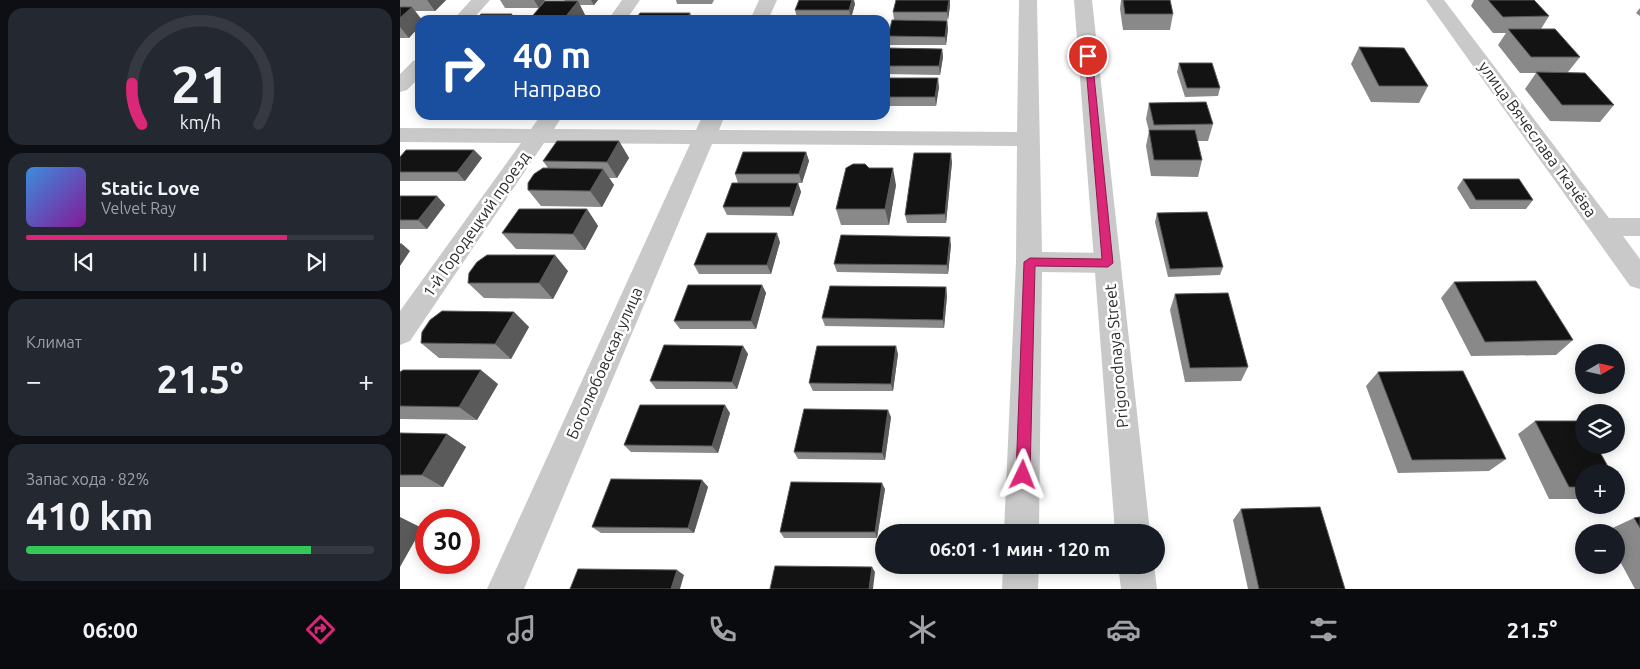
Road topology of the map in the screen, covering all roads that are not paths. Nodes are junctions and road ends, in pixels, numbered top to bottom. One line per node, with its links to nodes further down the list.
1 (481, 0): 7 (street)
2 (631, 0): 8 (street)
3 (768, 0): 9 (street)
4 (1028, 0): 16 (street)
5 (1083, 0): 20 (street, Prigorodnaya Street)
6 (1435, 0): 17 (street, улица Вячеслава Ткачёва)
7 (467, 15)
8 (620, 15)
9 (761, 15)
10 (415, 70): 11 (street)
11 (400, 86)
12 (549, 120): 15 (street, 1-й Городецкий проезд)
13 (709, 126): 15 (street); 16 (street); 27 (street, Боголюбовская улица)
14 (400, 135): 15 (street)
15 (538, 136): 22 (street, 1-й Городецкий проезд)
16 (1030, 139): 19 (street)
17 (1602, 227): 18 (street); 21 (street, улица Вячеслава Ткачёва)
18 (1640, 227)
19 (1030, 262): 20 (street); 23 (street)
20 (1108, 263): 24 (street, Prigorodnaya Street)
21 (1640, 279)
22 (400, 333)
23 (1022, 524)
24 (1132, 524)
25 (1021, 574): 28 (street)
26 (1137, 574): 29 (street)
27 (505, 589)
28 (1020, 589)
29 (1138, 589)

